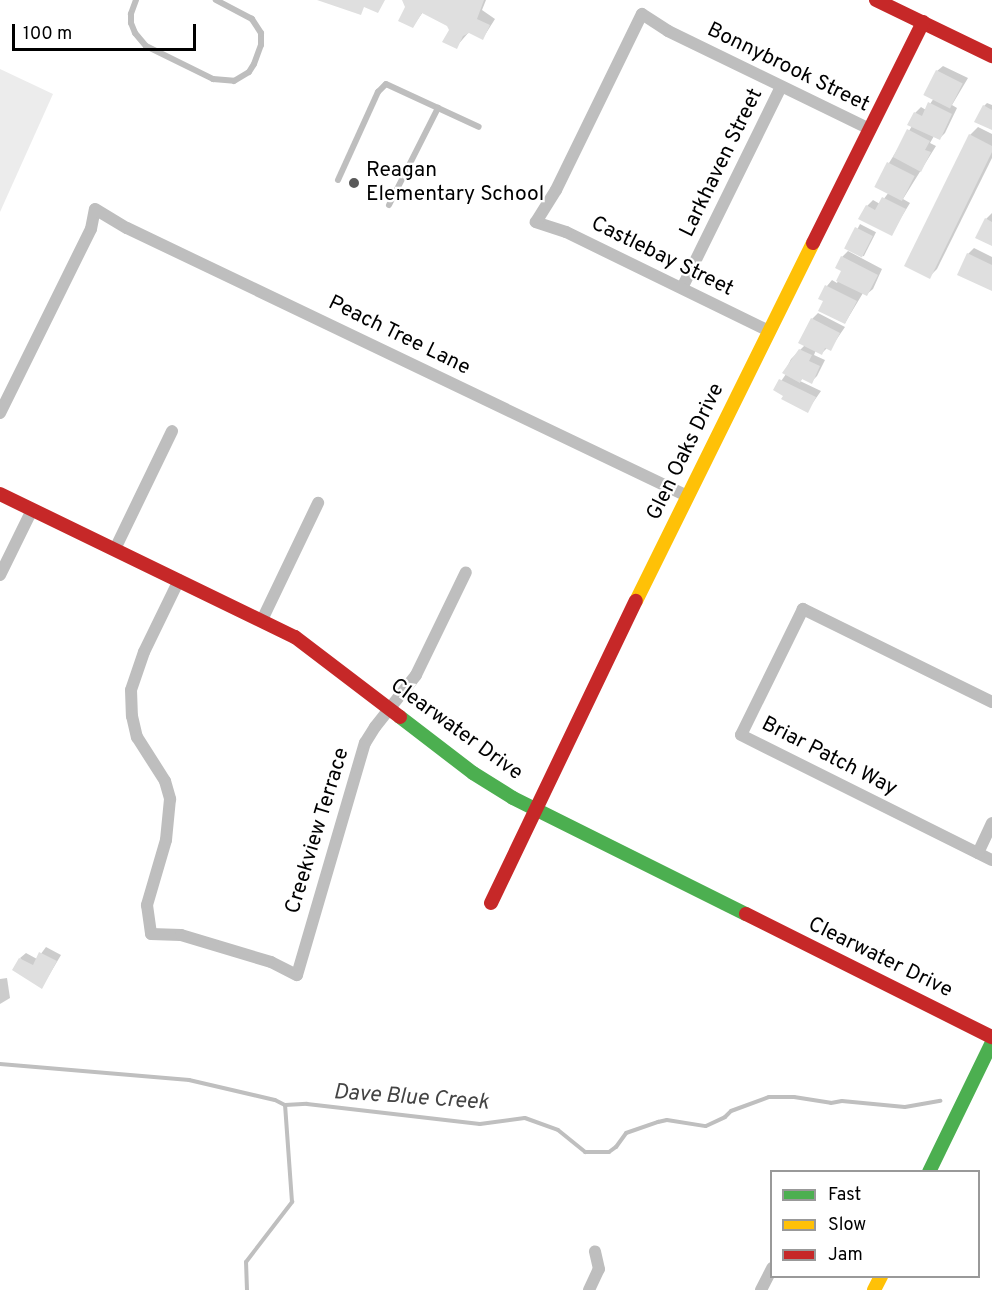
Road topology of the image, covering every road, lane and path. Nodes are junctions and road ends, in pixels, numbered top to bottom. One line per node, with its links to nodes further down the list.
1 (136, 0): 2 (lane)
2 (216, 0)
3 (876, 0): 4 (street)
4 (923, 22): 5 (street); 9 (street, Glen Oaks Drive)
5 (992, 56)
6 (781, 87): 9 (street, Bonnybrook Street); 12 (street, Bonnybrook Street); 13 (street, Larkhaven Street)
7 (438, 108): 8 (lane); 10 (lane); 11 (lane)
8 (478, 127)
9 (870, 129): 14 (street, Glen Oaks Drive)
10 (338, 180)
11 (389, 205)
12 (536, 222): 13 (street, Castlebay Street)
13 (682, 288): 14 (street, Castlebay Street)
14 (769, 331): 18 (street, Glen Oaks Drive)
15 (0, 413): 18 (street, Peach Tree Lane)
16 (172, 431): 21 (street)
17 (0, 494): 20 (street, Clearwater Drive)
18 (687, 496): 28 (street, Glen Oaks Drive)
19 (318, 503): 25 (street)
20 (32, 510): 21 (street, Clearwater Drive); 23 (street)
21 (115, 549): 24 (street, Clearwater Drive)
22 (466, 572): 27 (street, Creekview Terrace)
23 (0, 575)
24 (179, 580): 25 (street, Clearwater Drive); 27 (street, Creekview Terrace)
25 (262, 620): 27 (street, Clearwater Drive)
26 (992, 702): 30 (street, Briar Patch Way)
27 (390, 708): 28 (street, Clearwater Drive)
28 (536, 810): 32 (street, Glen Oaks Drive); 33 (street, Clearwater Drive)
29 (992, 823): 30 (street)
30 (978, 853): 31 (street, Briar Patch Way)
31 (992, 860)
32 (491, 903)
33 (992, 1037)
34 (992, 1042): 35 (street)
35 (930, 1170)
36 (595, 1251): 38 (street)
37 (770, 1270): 39 (street)
38 (589, 1290)
39 (761, 1290)

